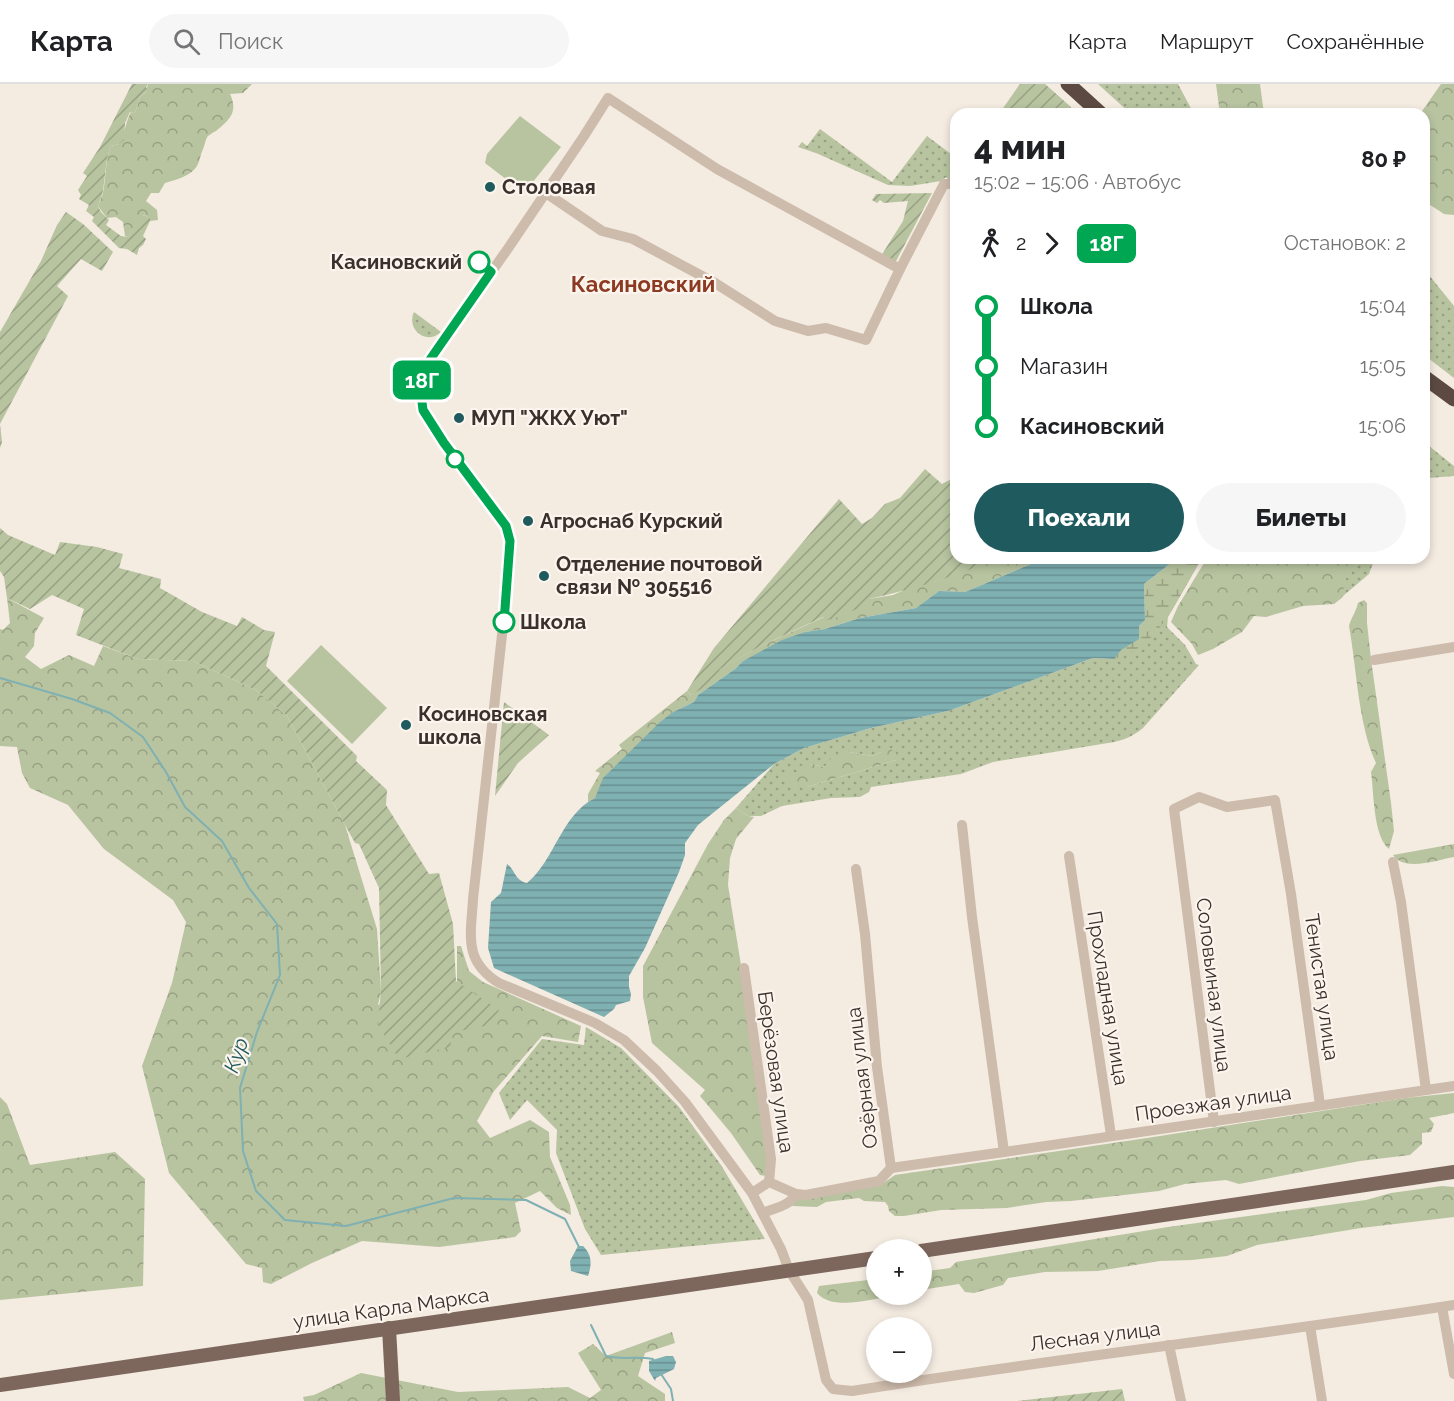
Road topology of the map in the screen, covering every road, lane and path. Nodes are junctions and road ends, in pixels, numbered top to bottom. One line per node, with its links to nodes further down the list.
1 (1068, 84): 3 (highway)
2 (1077, 84): 4 (highway)
3 (1093, 108)
4 (1094, 108)
5 (950, 184): 7 (street)
6 (546, 193): 7 (street); 7 (street); 29 (street)
7 (900, 269)
8 (1430, 375): 10 (highway)
9 (1430, 381): 11 (highway)
10 (1454, 392)
11 (1454, 399)
12 (1454, 647): 13 (street)
13 (1374, 660)
14 (962, 825): 25 (street)
15 (1070, 856): 24 (street, Прохладная улица)
16 (1393, 862): 21 (street)
17 (856, 869): 26 (street, Озёрная улица)
18 (1184, 888): 22 (street, Тенистая улица); 23 (street, Соловьиная улица)
19 (744, 968): 28 (street, Берёзовая улица)
20 (1454, 1086): 21 (street, Проезжая улица)
21 (1426, 1090): 22 (street, Проезжая улица)
22 (1320, 1106): 23 (street, Проезжая улица)
23 (1214, 1122): 24 (street, Проезжая улица)
24 (1111, 1135): 25 (street, Проезжая улица)
25 (1004, 1152): 26 (street, Проезжая улица)
26 (891, 1168): 30 (street, Озёрная улица)
27 (1454, 1172): 32 (main road)
28 (768, 1182): 29 (street); 30 (street, Озёрная улица)
29 (752, 1193): 31 (street)
30 (796, 1194): 31 (street)
31 (763, 1213): 34 (street)
32 (932, 1249)
33 (866, 1259): 34 (main road, улица Карла Маркса)
34 (789, 1270): 37 (main road, улица Карла Маркса); 38 (street, Лесная улица)
35 (1448, 1306): 36 (street, Лесная улица); 39 (street)
36 (1310, 1326): 38 (street, Лесная улица); 43 (street)
37 (389, 1328): 40 (main road, улица Карла Маркса); 41 (main road)
38 (1169, 1345): 42 (street)
39 (1454, 1374)
40 (0, 1385)
41 (393, 1401)
42 (1182, 1401)
43 (1322, 1401)

